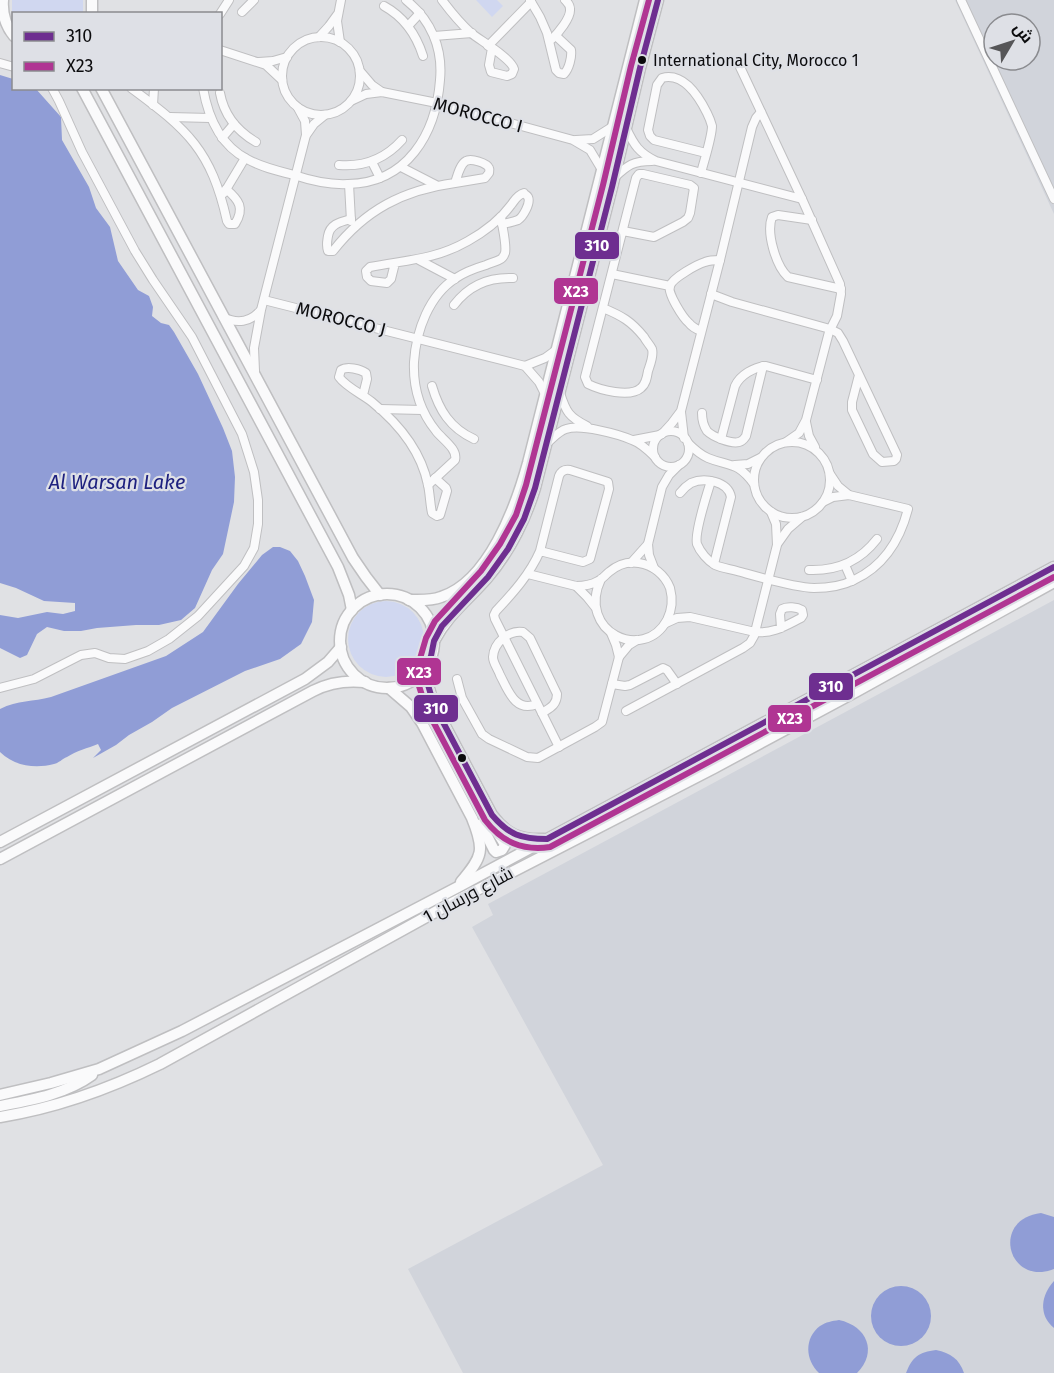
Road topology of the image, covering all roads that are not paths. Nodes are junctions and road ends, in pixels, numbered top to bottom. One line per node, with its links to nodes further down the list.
1 (254, 0): 12 (street)
2 (341, 0): 14 (street)
3 (406, 0): 13 (street)
4 (442, 0): 17 (street)
5 (565, 0): 10 (street)
6 (645, 0): 20 (street)
7 (658, 0): 26 (street)
8 (961, 0): 70 (street)
9 (2, 1): 16 (street)
10 (531, 1): 17 (street)
11 (384, 6): 15 (street)
12 (242, 12)
13 (420, 13): 15 (street); 18 (street)
14 (338, 14): 19 (street); 21 (street)
15 (408, 26): 23 (street)
16 (12, 33)
17 (472, 33): 18 (street)
18 (434, 36): 39 (street)
19 (319, 37): 21 (street); 24 (street)
20 (636, 38): 26 (street); 47 (street)
21 (340, 42): 28 (street)
22 (222, 51): 25 (street)
23 (423, 56)
24 (287, 57): 25 (street); 29 (street)
25 (259, 62): 29 (street)
26 (640, 68): 48 (street)
27 (740, 68): 42 (street)
28 (360, 71): 36 (street); 38 (street)
29 (282, 80): 41 (street)
30 (53, 90): 172 (street)
31 (83, 90): 156 (street)
32 (102, 90): 90 (street)
33 (134, 90): 40 (street)
34 (154, 90): 40 (street)
35 (203, 90): 45 (street)
36 (382, 92): 38 (street, MOROCCO I); 39 (street, MOROCCO I)
37 (220, 93): 46 (street)
38 (351, 101): 43 (street)
39 (436, 103): 52 (street, MOROCCO I); 59 (street)
40 (153, 105): 44 (street)
41 (298, 108): 43 (street); 49 (street)
42 (761, 112): 65 (street); 69 (street)
43 (325, 115): 49 (street)
44 (170, 117): 45 (street); 55 (street)
45 (210, 118): 50 (street)
46 (234, 124): 50 (street); 53 (street)
47 (612, 127): 52 (street, MOROCCO I); 60 (street)
48 (626, 128): 56 (street); 64 (street)
49 (306, 135): 62 (street)
50 (222, 138): 55 (street)
51 (402, 140): 57 (street)
52 (573, 140): 60 (street, MOROCCO I)
53 (256, 142)
54 (706, 153): 54 (street); 61 (street)
55 (245, 158): 62 (street)
56 (656, 161): 61 (street); 64 (street)
57 (372, 162): 58 (street); 63 (street)
58 (339, 165)
59 (401, 167): 63 (street); 68 (street)
60 (602, 170): 94 (street)
61 (701, 173): 65 (street)
62 (296, 176): 67 (street); 86 (street)
63 (380, 178): 67 (street)
64 (615, 178): 101 (street)
65 (738, 182): 69 (street); 76 (street)
66 (455, 183): 68 (street)
67 (349, 184): 71 (street)
68 (436, 185): 73 (street)
69 (802, 199): 72 (street)
70 (1054, 199)
71 (351, 219): 73 (street); 73 (street)
72 (812, 220): 84 (street); 84 (street)
73 (352, 229)
74 (622, 231): 74 (street); 79 (street)
75 (419, 260): 77 (street); 78 (street); 80 (street)
76 (720, 260): 83 (street); 85 (street)
77 (395, 263)
78 (473, 269): 80 (street); 82 (street)
79 (612, 273): 83 (street); 88 (street)
80 (455, 279): 93 (street)
81 (513, 279): 82 (street)
82 (480, 283): 87 (street)
83 (670, 286): 92 (street)
84 (841, 289): 91 (street)
85 (711, 294): 91 (street); 92 (street)
86 (264, 300): 89 (street); 93 (street, MOROCCO J)
87 (454, 304)
88 (603, 308): 88 (street)
89 (261, 310): 90 (street); 98 (street)
90 (223, 317): 98 (street)
91 (830, 329): 97 (street); 99 (street)
92 (701, 332): 106 (street)
93 (418, 338): 95 (street, MOROCCO J); 105 (street)
94 (556, 350): 95 (street); 102 (street)
95 (525, 366): 102 (street)
96 (763, 366): 99 (street); 114 (street); 114 (street)
97 (859, 375): 97 (street)
98 (255, 376): 152 (street)
99 (817, 380): 109 (street)
100 (432, 386): 108 (street)
101 (560, 392): 111 (street); 118 (street)
102 (545, 394): 154 (street)
103 (363, 395): 104 (street)
104 (380, 409): 105 (street); 129 (street)
105 (423, 410): 110 (street)
106 (681, 411): 112 (street); 116 (street)
107 (702, 412): 114 (street)
108 (446, 418): 110 (street); 113 (street)
109 (806, 420): 117 (street); 119 (street)
110 (434, 428): 126 (street)
111 (591, 429): 115 (street); 118 (street)
112 (661, 435): 115 (street); 116 (street); 121 (street)
113 (474, 439)
114 (721, 439)
115 (632, 440): 121 (street)
116 (686, 440): 122 (street); 123 (street)
117 (786, 442): 119 (street); 120 (street)
118 (547, 443): 164 (street)
119 (816, 450): 125 (street)
120 (761, 457): 124 (street); 128 (street)
121 (656, 458): 123 (street); 130 (street)
122 (708, 458): 123 (street); 124 (street)
123 (681, 463): 130 (street)
124 (733, 465): 128 (street)
125 (830, 474): 132 (street); 133 (street)
126 (435, 478): 129 (street); 129 (street)
127 (711, 481): 131 (street); 141 (street); 141 (street)
128 (754, 484): 134 (street)
129 (428, 485)
130 (662, 487): 137 (street)
131 (680, 493)
132 (849, 495): 133 (street); 149 (street)
133 (823, 502): 135 (street)
134 (771, 512): 135 (street); 138 (street)
135 (802, 517): 138 (street)
136 (877, 539): 142 (street)
137 (648, 544): 140 (street); 144 (street)
138 (777, 545): 148 (street)
139 (540, 551): 139 (street); 146 (street)
140 (631, 563): 144 (street); 147 (street)
141 (714, 564): 148 (street)
142 (845, 565): 145 (street); 149 (street)
143 (1054, 567): 180 (street, شارع ورسان 1)
144 (654, 568): 153 (street)
145 (809, 570)
146 (528, 574): 151 (street); 162 (street)
147 (601, 579): 151 (street); 155 (street)
148 (768, 579): 149 (street); 160 (street)
149 (852, 581)
150 (1054, 582): 187 (street, شارع ورسان 1)
151 (576, 586): 155 (street)
152 (380, 595): 154 (street); 156 (street)
153 (672, 597): 157 (street); 158 (street)
154 (409, 600): 164 (street)
155 (596, 609): 161 (street)
156 (352, 610): 165 (street)
157 (690, 617): 158 (street); 160 (street)
158 (665, 623): 163 (street)
159 (781, 628): 160 (street)
160 (754, 632): 171 (street)
161 (611, 633): 163 (street); 166 (street)
162 (504, 637): 174 (street); 174 (street); 176 (street)
163 (639, 640): 166 (street)
164 (434, 641): 167 (street)
165 (340, 647): 169 (street); 181 (street)
166 (619, 657): 170 (street)
167 (428, 663): 173 (street); 179 (street)
168 (457, 679): 177 (street)
169 (364, 682): 173 (street); 182 (street)
170 (612, 684): 171 (street); 177 (street)
171 (676, 684): 175 (street)
172 (0, 688)
173 (389, 688): 178 (street)
174 (537, 704): 176 (street)
175 (626, 711)
176 (542, 713): 177 (street)
177 (559, 747)
178 (462, 797): 179 (street); 183 (street)
179 (486, 803): 180 (street)
180 (547, 839): 183 (street, شارع ورسان 1)
181 (0, 842)
182 (0, 859)
183 (458, 887): 184 (street, شارع ورسان 1)
184 (99, 1069): 185 (street, شارع ورسان 1); 186 (street)
185 (0, 1095)
186 (0, 1106)
187 (0, 1117)

